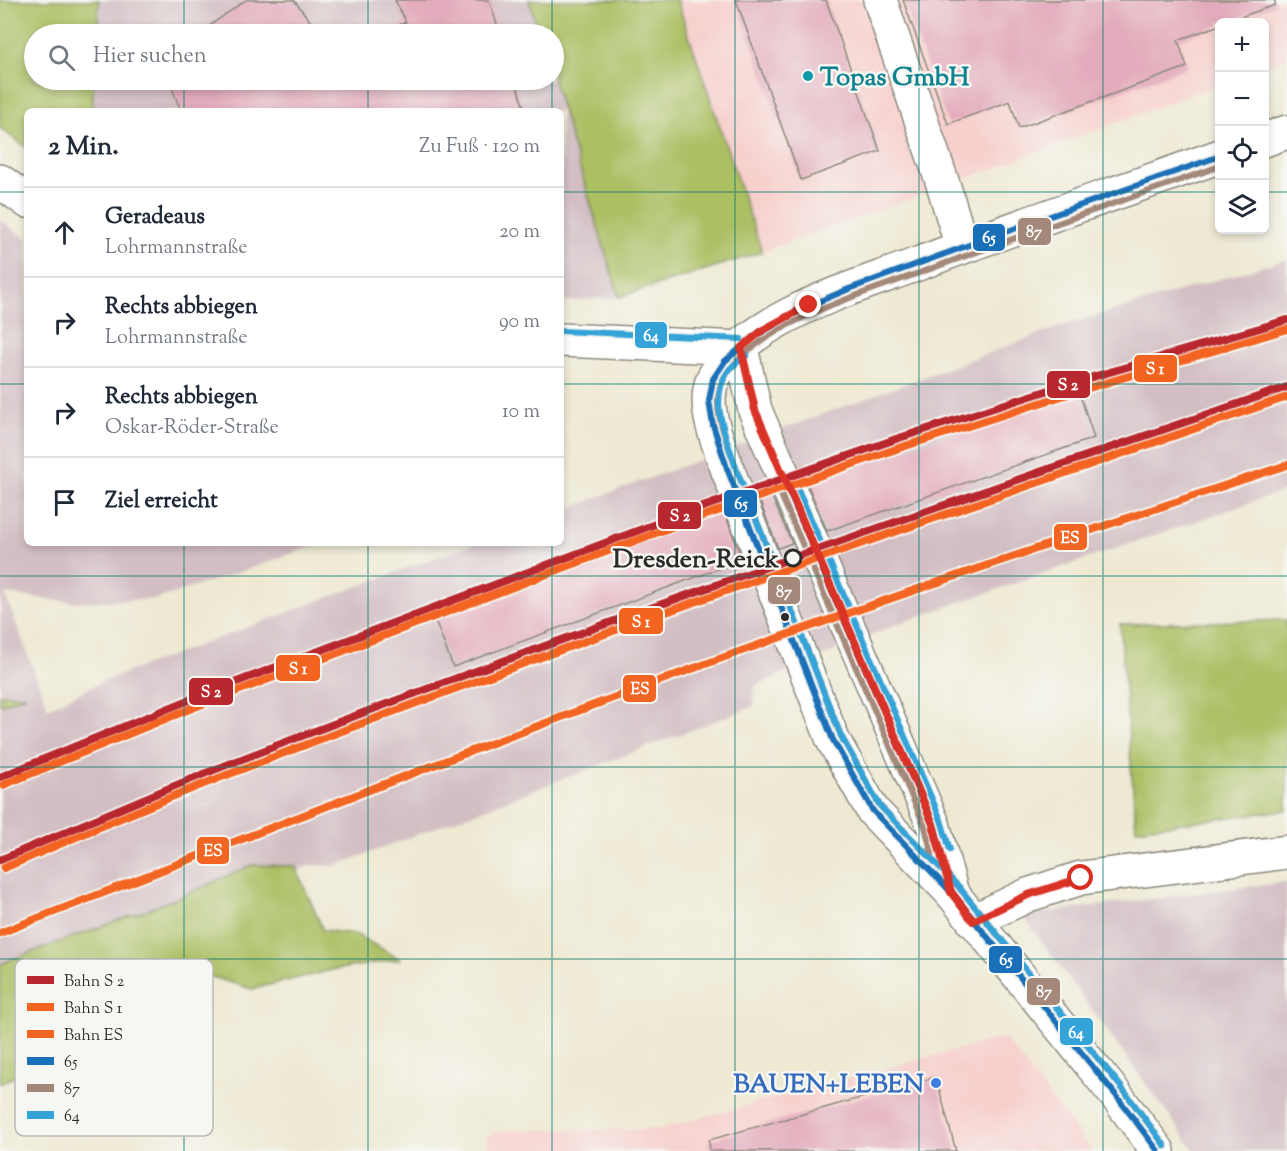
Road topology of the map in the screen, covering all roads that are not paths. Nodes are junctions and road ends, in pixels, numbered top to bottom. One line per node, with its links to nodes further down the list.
1 (880, 0): 7 (street)
2 (1287, 132): 3 (street)
3 (1269, 138)
4 (1215, 158): 7 (street)
5 (0, 181): 6 (street)
6 (24, 199)
7 (962, 247): 9 (street)
8 (564, 340): 9 (street)
9 (741, 348): 11 (street); 11 (street)
10 (1287, 852): 12 (street)
11 (951, 892): 12 (street)
12 (973, 921): 13 (street)
13 (1158, 1151)

